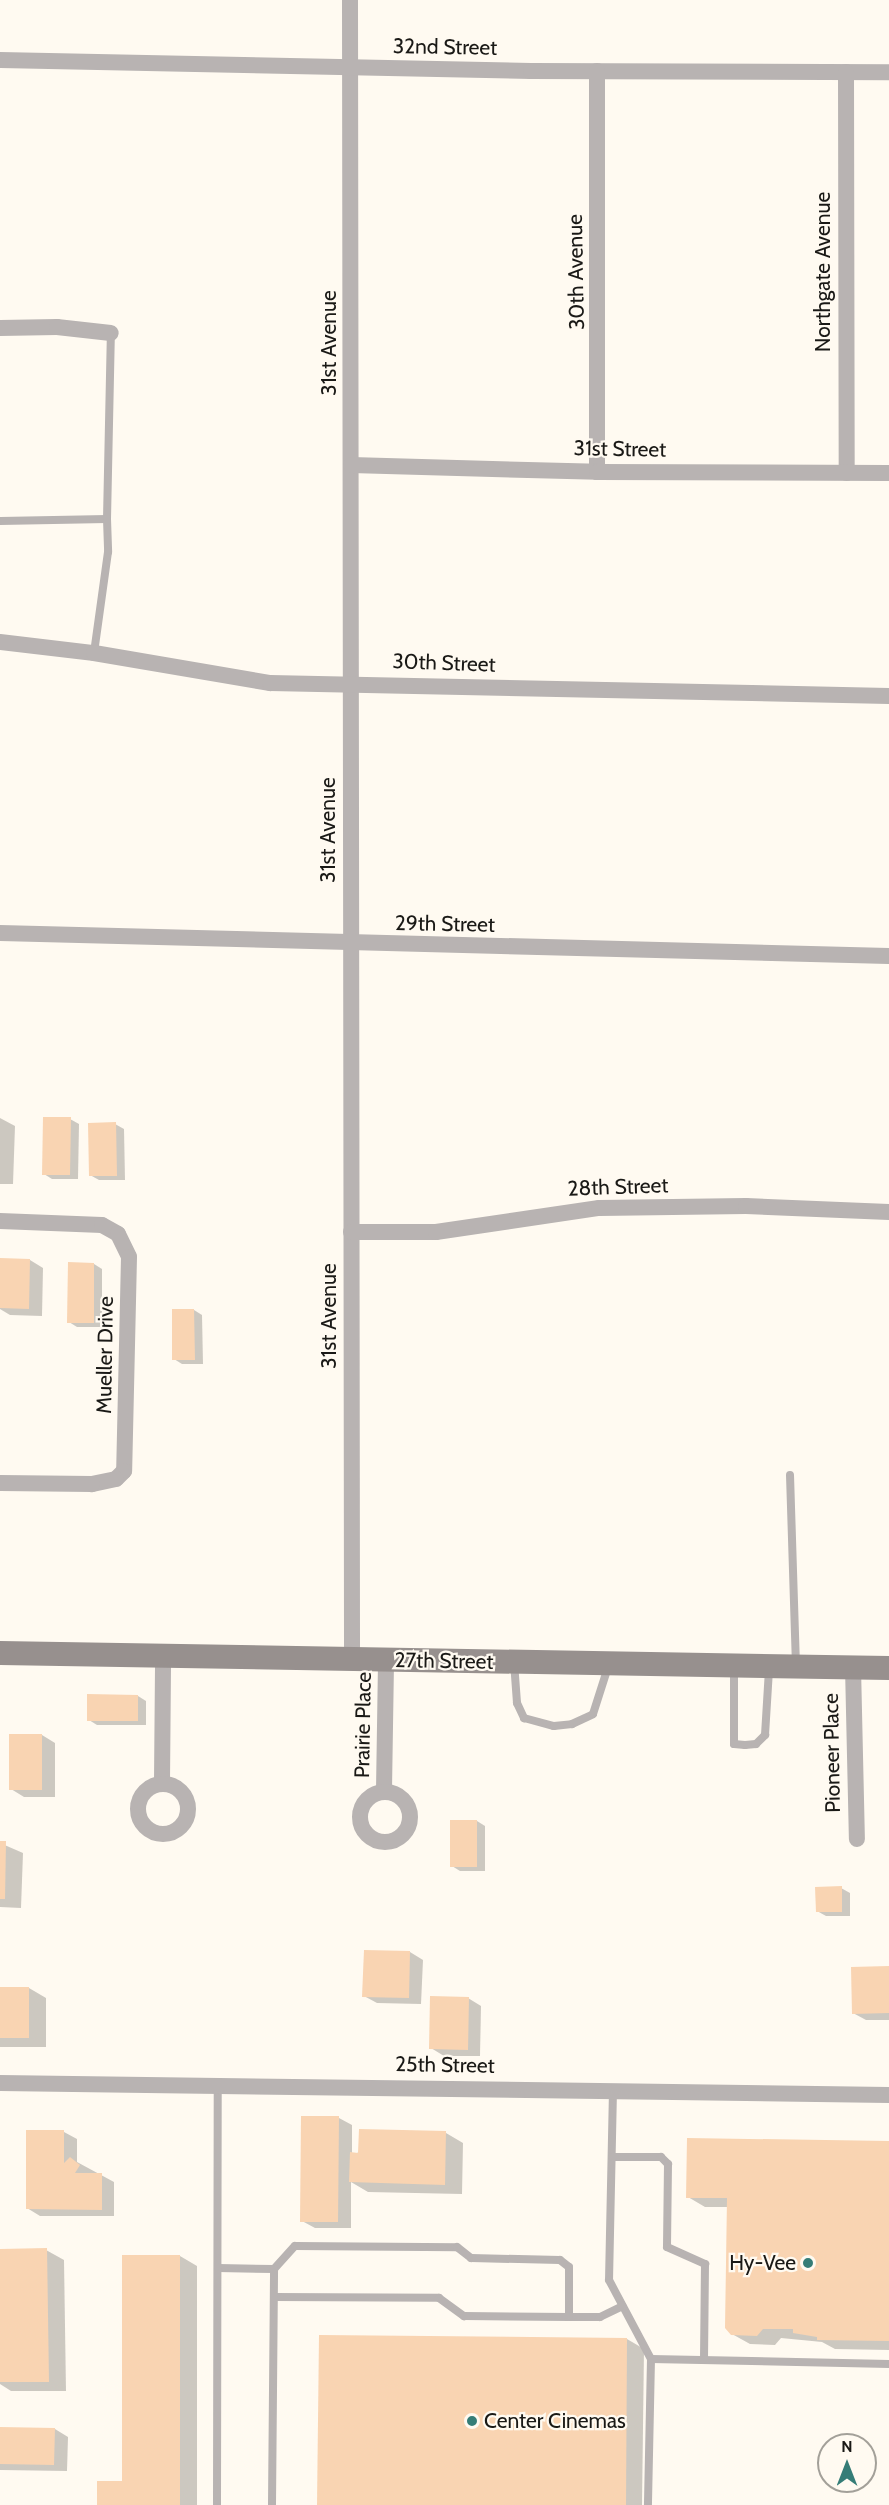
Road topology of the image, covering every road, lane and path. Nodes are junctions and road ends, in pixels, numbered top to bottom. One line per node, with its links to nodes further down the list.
1 (350, 0): 3 (street, 31st Avenue)
2 (0, 60): 3 (street, 32nd Street)
3 (350, 67): 4 (street, 32nd Street); 9 (street, 31st Avenue)
4 (597, 71): 5 (street, 32nd Street); 10 (street, 30th Avenue)
5 (846, 72): 6 (street, 32nd Street); 11 (street, Northgate Avenue)
6 (889, 72)
7 (0, 328): 8 (street)
8 (111, 333): 13 (lane)
9 (351, 465): 10 (street, 31st Street); 17 (street, 31st Avenue)
10 (597, 472): 11 (street, 31st Street)
11 (847, 473): 12 (street, 31st Street)
12 (889, 473)
13 (107, 519): 14 (lane); 16 (lane)
14 (0, 521)
15 (0, 642): 16 (street, 30th Street)
16 (94, 653): 17 (street, 30th Street)
17 (350, 684): 18 (street, 30th Street); 20 (street, 31st Avenue)
18 (889, 696)
19 (0, 933): 20 (street, 29th Street)
20 (351, 944): 21 (street, 29th Street); 24 (street, 31st Avenue)
21 (889, 956)
22 (889, 1212): 24 (street, 28th Street)
23 (0, 1221): 26 (street, Mueller Drive)
24 (351, 1232): 29 (street, 31st Avenue)
25 (790, 1475): 35 (lane)
26 (0, 1483)
27 (0, 1653): 28 (street, 27th Street)
28 (163, 1656): 29 (street, 27th Street); 38 (street)
29 (352, 1659): 30 (street, 27th Street)
30 (386, 1660): 31 (street, 27th Street); 39 (street, Prairie Place)
31 (514, 1662): 32 (street, 27th Street); 32 (lane)
32 (610, 1663): 33 (street, 27th Street)
33 (734, 1665): 34 (street, 27th Street); 34 (lane)
34 (769, 1666): 35 (street, 27th Street)
35 (796, 1666): 36 (street, 27th Street)
36 (853, 1667): 37 (street, 27th Street); 40 (street, Pioneer Place)
37 (889, 1668)
38 (162, 1782)
39 (384, 1790)
40 (857, 1839)
41 (0, 2083): 42 (street, 25th Street)
42 (218, 2085): 43 (street, 25th Street); 46 (lane)
43 (613, 2089): 44 (street, 25th Street); 45 (lane)
44 (889, 2095)
45 (612, 2157): 49 (lane); 52 (lane)
46 (218, 2268): 47 (lane); 54 (lane)
47 (274, 2269): 48 (lane); 50 (lane)
48 (274, 2297): 50 (lane); 55 (lane)
49 (623, 2306): 50 (lane); 51 (lane)
50 (569, 2318)
51 (651, 2359): 52 (lane); 56 (lane)
52 (704, 2360): 53 (lane)
53 (889, 2364)
54 (218, 2505)
55 (272, 2505)
56 (648, 2505)

